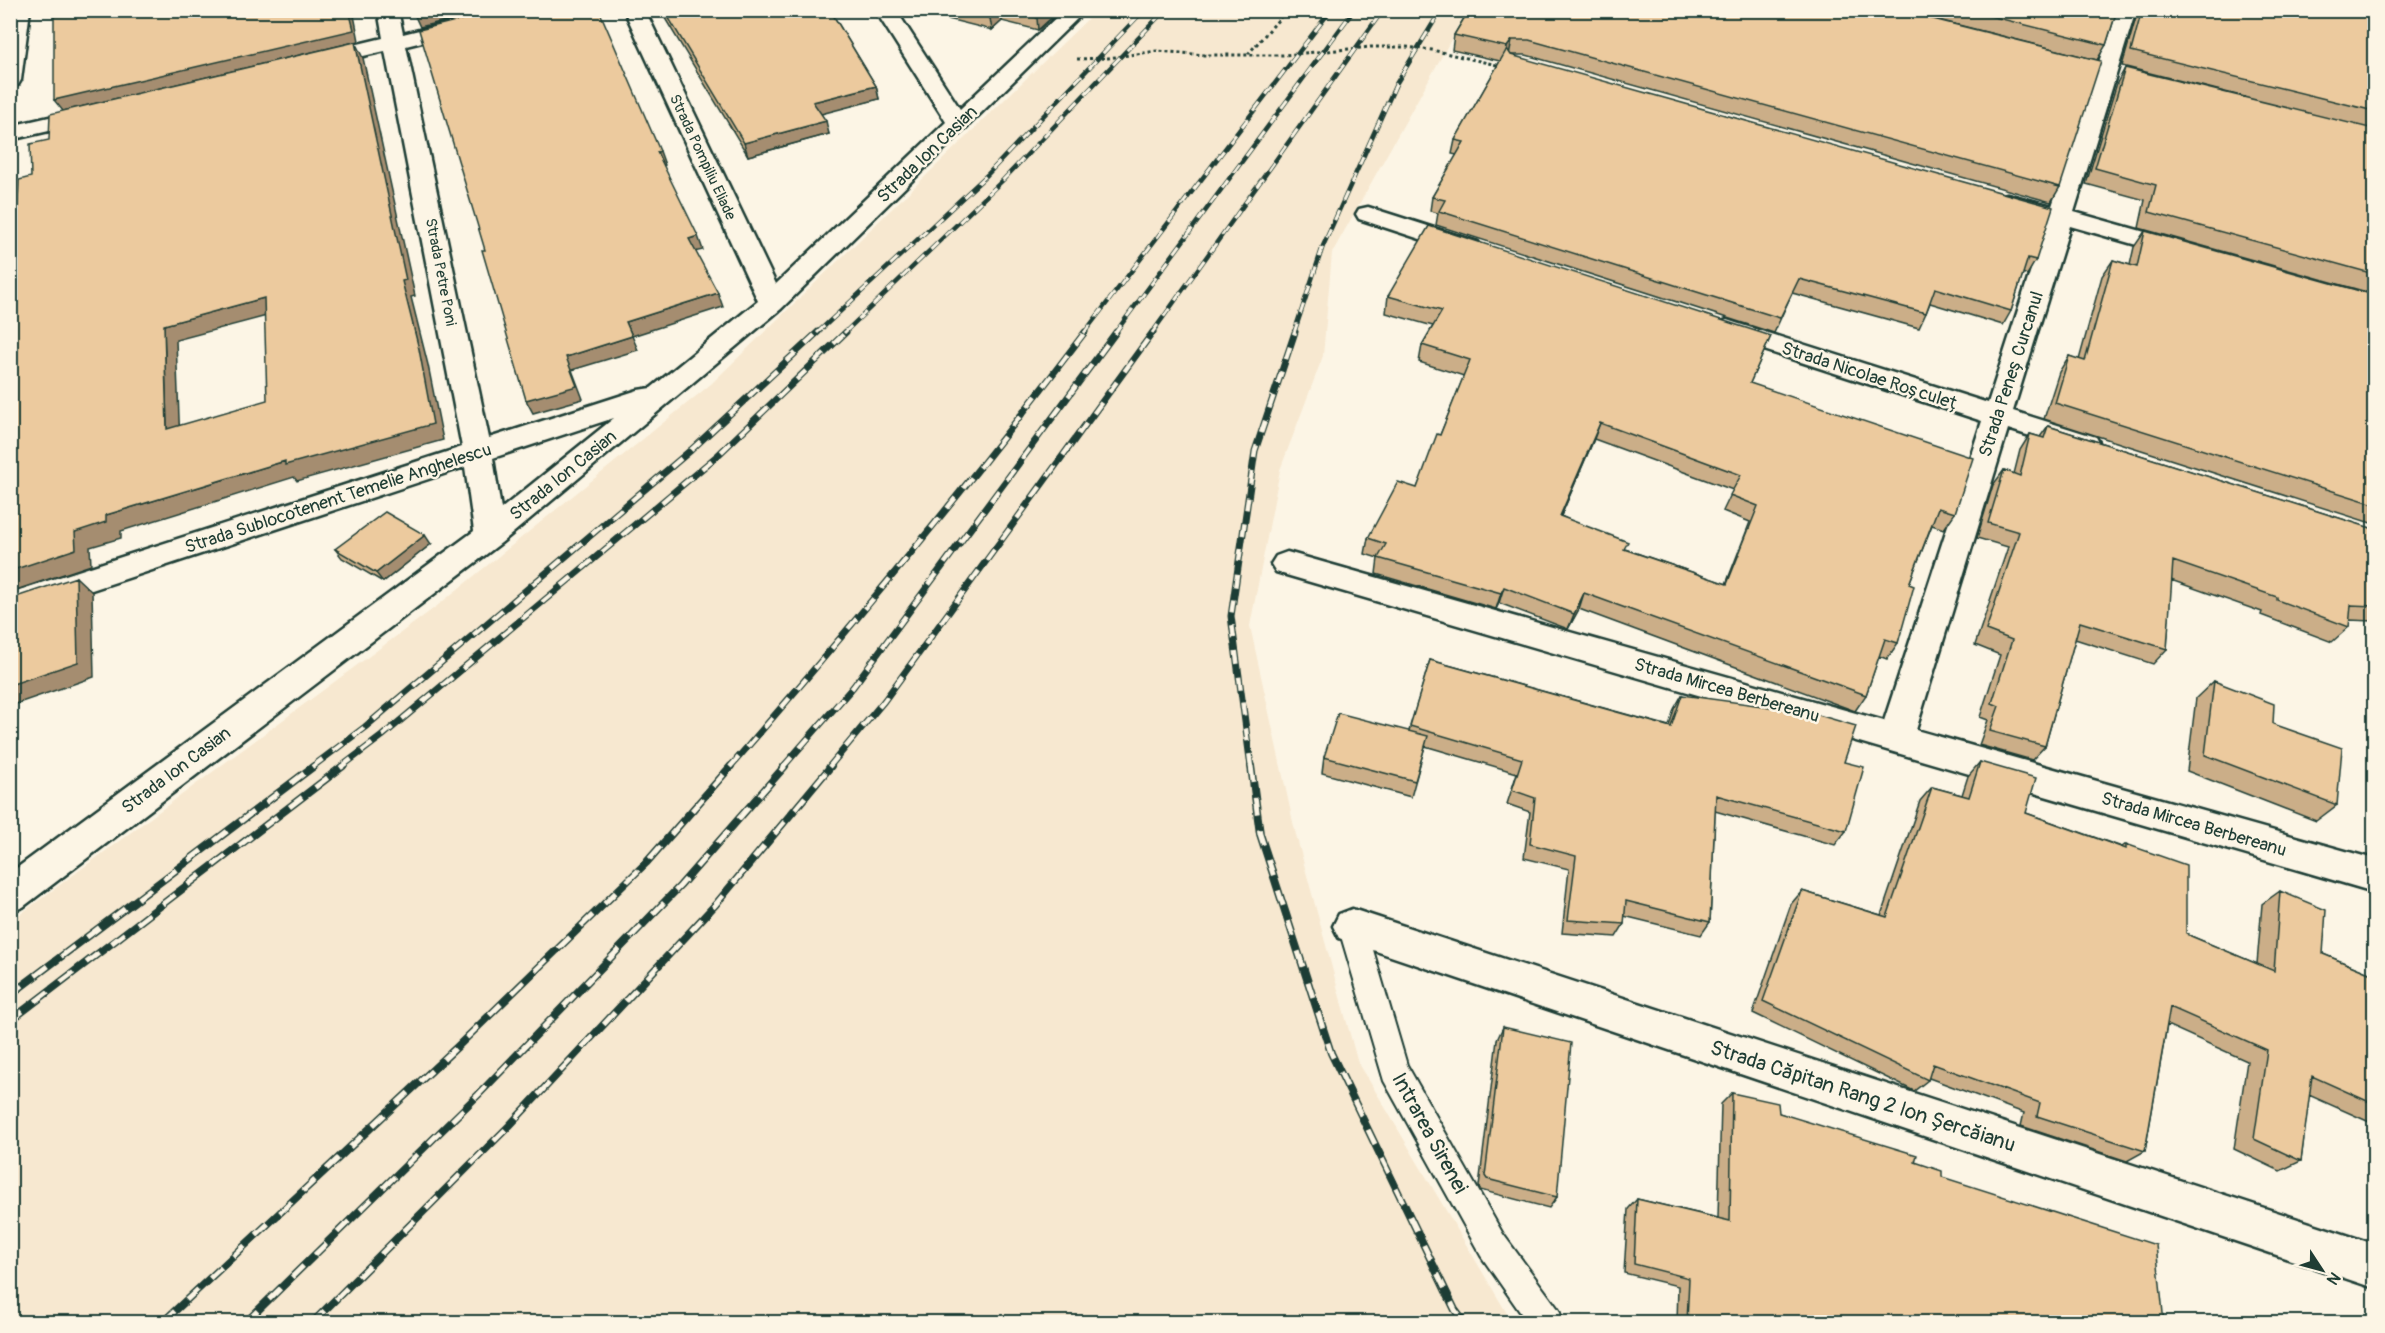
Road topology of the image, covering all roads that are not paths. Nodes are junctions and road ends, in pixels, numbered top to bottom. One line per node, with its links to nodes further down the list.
1 (20, 10): 10 (street)
2 (388, 10): 8 (street, Strada Petre Poni)
3 (528, 10): 8 (street)
4 (634, 10): 19 (street, Strada Pompiliu Eliade)
5 (885, 10): 12 (street)
6 (1076, 10): 12 (street, Strada Ion Casian)
7 (2126, 10): 16 (street, Strada Peneș Curcanul)
8 (395, 42): 9 (street); 23 (street, Strada Petre Poni)
9 (302, 64)
10 (10, 80)
11 (115, 108): 13 (street)
12 (959, 124): 19 (street, Strada Ion Casian)
13 (10, 133)
14 (1982, 194): 16 (street)
15 (1368, 214): 17 (street)
16 (2061, 216): 18 (street); 22 (street, Strada Peneș Curcanul)
17 (1492, 254)
18 (2207, 257)
19 (772, 303): 21 (street, Strada Ion Casian)
20 (1705, 322): 22 (street, Strada Nicolae Roșculeț)
21 (666, 391): 23 (street, Strada Sublocotenent Temelie Anghelescu); 25 (street, Strada Ion Casian)
22 (1997, 416): 24 (street, Strada Nicolae Roșculeț); 28 (street, Strada Peneș Curcanul)
23 (477, 452): 25 (street, Strada Petre Poni); 27 (street, Strada Sublocotenent Temelie Anghelescu)
24 (2108, 452)
25 (490, 535): 30 (street, Strada Ion Casian)
26 (1287, 564): 28 (street, Strada Mircea Berbereanu)
27 (10, 605)
28 (1896, 738): 29 (street, Strada Mircea Berbereanu)
29 (2374, 876)
30 (10, 895)
31 (1352, 926): 32 (street, Strada Căpitan Rang 2 Ion Șercăianu); 33 (lane, Intrarea Sirenei)
32 (2374, 1266)
33 (1548, 1323)

